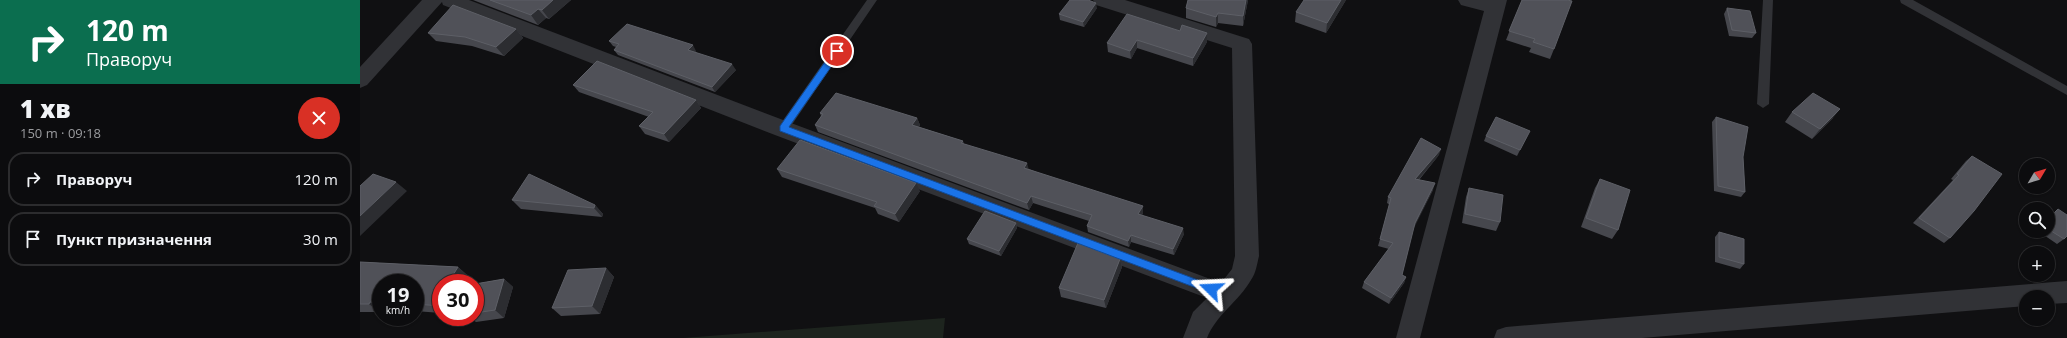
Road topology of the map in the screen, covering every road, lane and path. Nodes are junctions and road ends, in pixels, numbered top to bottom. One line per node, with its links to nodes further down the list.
1 (433, 0): 9 (street)
2 (450, 0): 12 (street)
3 (872, 0): 12 (lane)
4 (1103, 0): 14 (street)
5 (1468, 0): 8 (street)
6 (1768, 0): 11 (lane)
7 (1905, 0): 10 (lane)
8 (1496, 3): 17 (street)
9 (360, 80)
10 (2067, 91)
11 (1763, 104)
12 (783, 128): 14 (street)
13 (2067, 292): 15 (street)
14 (1226, 295): 16 (street)
15 (1686, 331): 18 (street)
16 (1195, 338)
17 (1408, 338)
18 (1506, 338)

